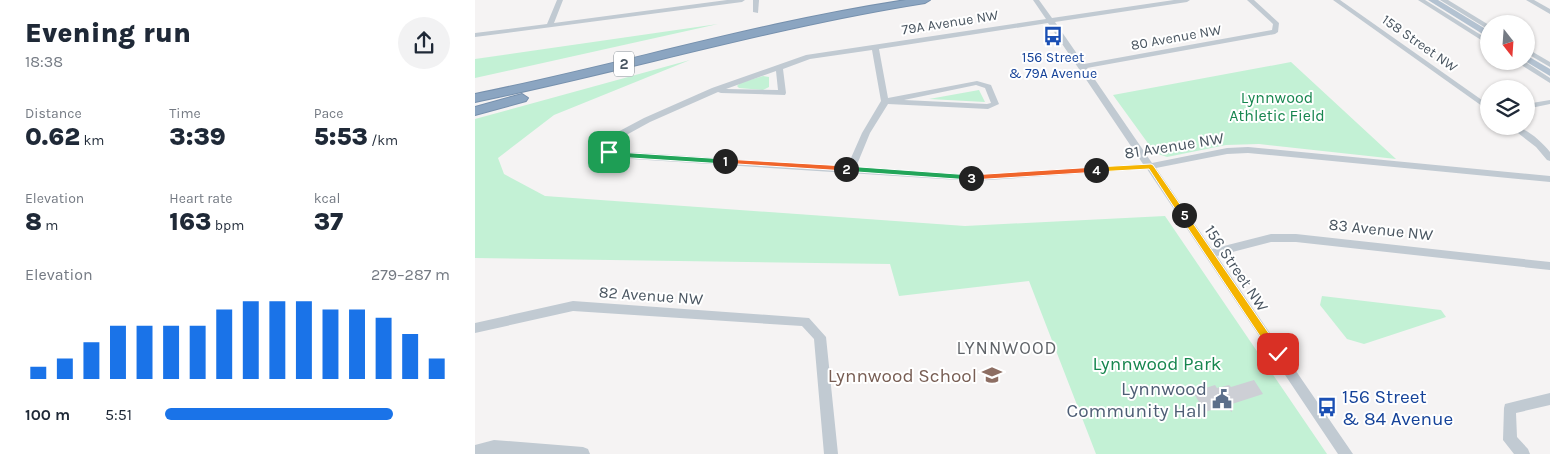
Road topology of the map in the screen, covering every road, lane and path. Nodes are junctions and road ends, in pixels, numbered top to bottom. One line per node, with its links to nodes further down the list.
1 (560, 0): 18 (street)
2 (742, 0): 18 (street)
3 (756, 0): 14 (street)
4 (883, 0): 32 (highway, 2)
5 (925, 0): 19 (highway, 2)
6 (1036, 0): 16 (street, 156 Street NW)
7 (1187, 0): 16 (street, 79A Avenue NW)
8 (1250, 0): 27 (street, 80 Avenue NW)
9 (1336, 0): 37 (street, 158 Street NW)
10 (1421, 0): 22 (street)
11 (1432, 0): 20 (main road)
12 (1443, 0): 17 (street)
13 (1529, 0): 15 (street)
14 (756, 12)
15 (1550, 12)
16 (1049, 20): 23 (street, 79A Avenue NW); 27 (street, 156 Street NW)
17 (1480, 23)
18 (549, 26): 21 (street)
19 (771, 28): 34 (highway, 2); 39 (highway)
20 (1480, 29)
21 (475, 35)
22 (1480, 37)
23 (875, 48): 28 (street, 79A Avenue NW); 35 (street)
24 (1535, 56): 26 (street)
25 (1535, 64): 30 (main road)
26 (1550, 65)
27 (1082, 66): 43 (street, 156 Street NW)
28 (779, 68): 33 (street, 79A Avenue NW); 33 (street, 79A Avenue NW)
29 (1533, 70): 31 (street)
30 (1550, 73)
31 (1550, 81)
32 (475, 90)
33 (715, 90): 41 (street, 79A Avenue NW)
34 (475, 98)
35 (885, 101): 35 (street); 44 (street)
36 (1550, 102): 38 (street)
37 (1480, 103)
38 (1535, 105)
39 (475, 111)
40 (1525, 135): 42 (street)
41 (615, 138): 44 (street, 81 Avenue NW)
42 (1550, 158)
43 (1151, 166): 44 (street, 81 Avenue NW); 45 (street, 81 Avenue NW); 46 (street, 156 Street NW)
44 (851, 169)
45 (1550, 179)
46 (1209, 254): 47 (street, 83 Avenue NW); 53 (street, 156 Street NW)
47 (1550, 266)
48 (475, 328): 52 (street, 82 Avenue NW)
49 (1550, 399): 54 (street)
50 (475, 452): 51 (street)
51 (583, 454)
52 (831, 454)
53 (1346, 454)
54 (1523, 454)

